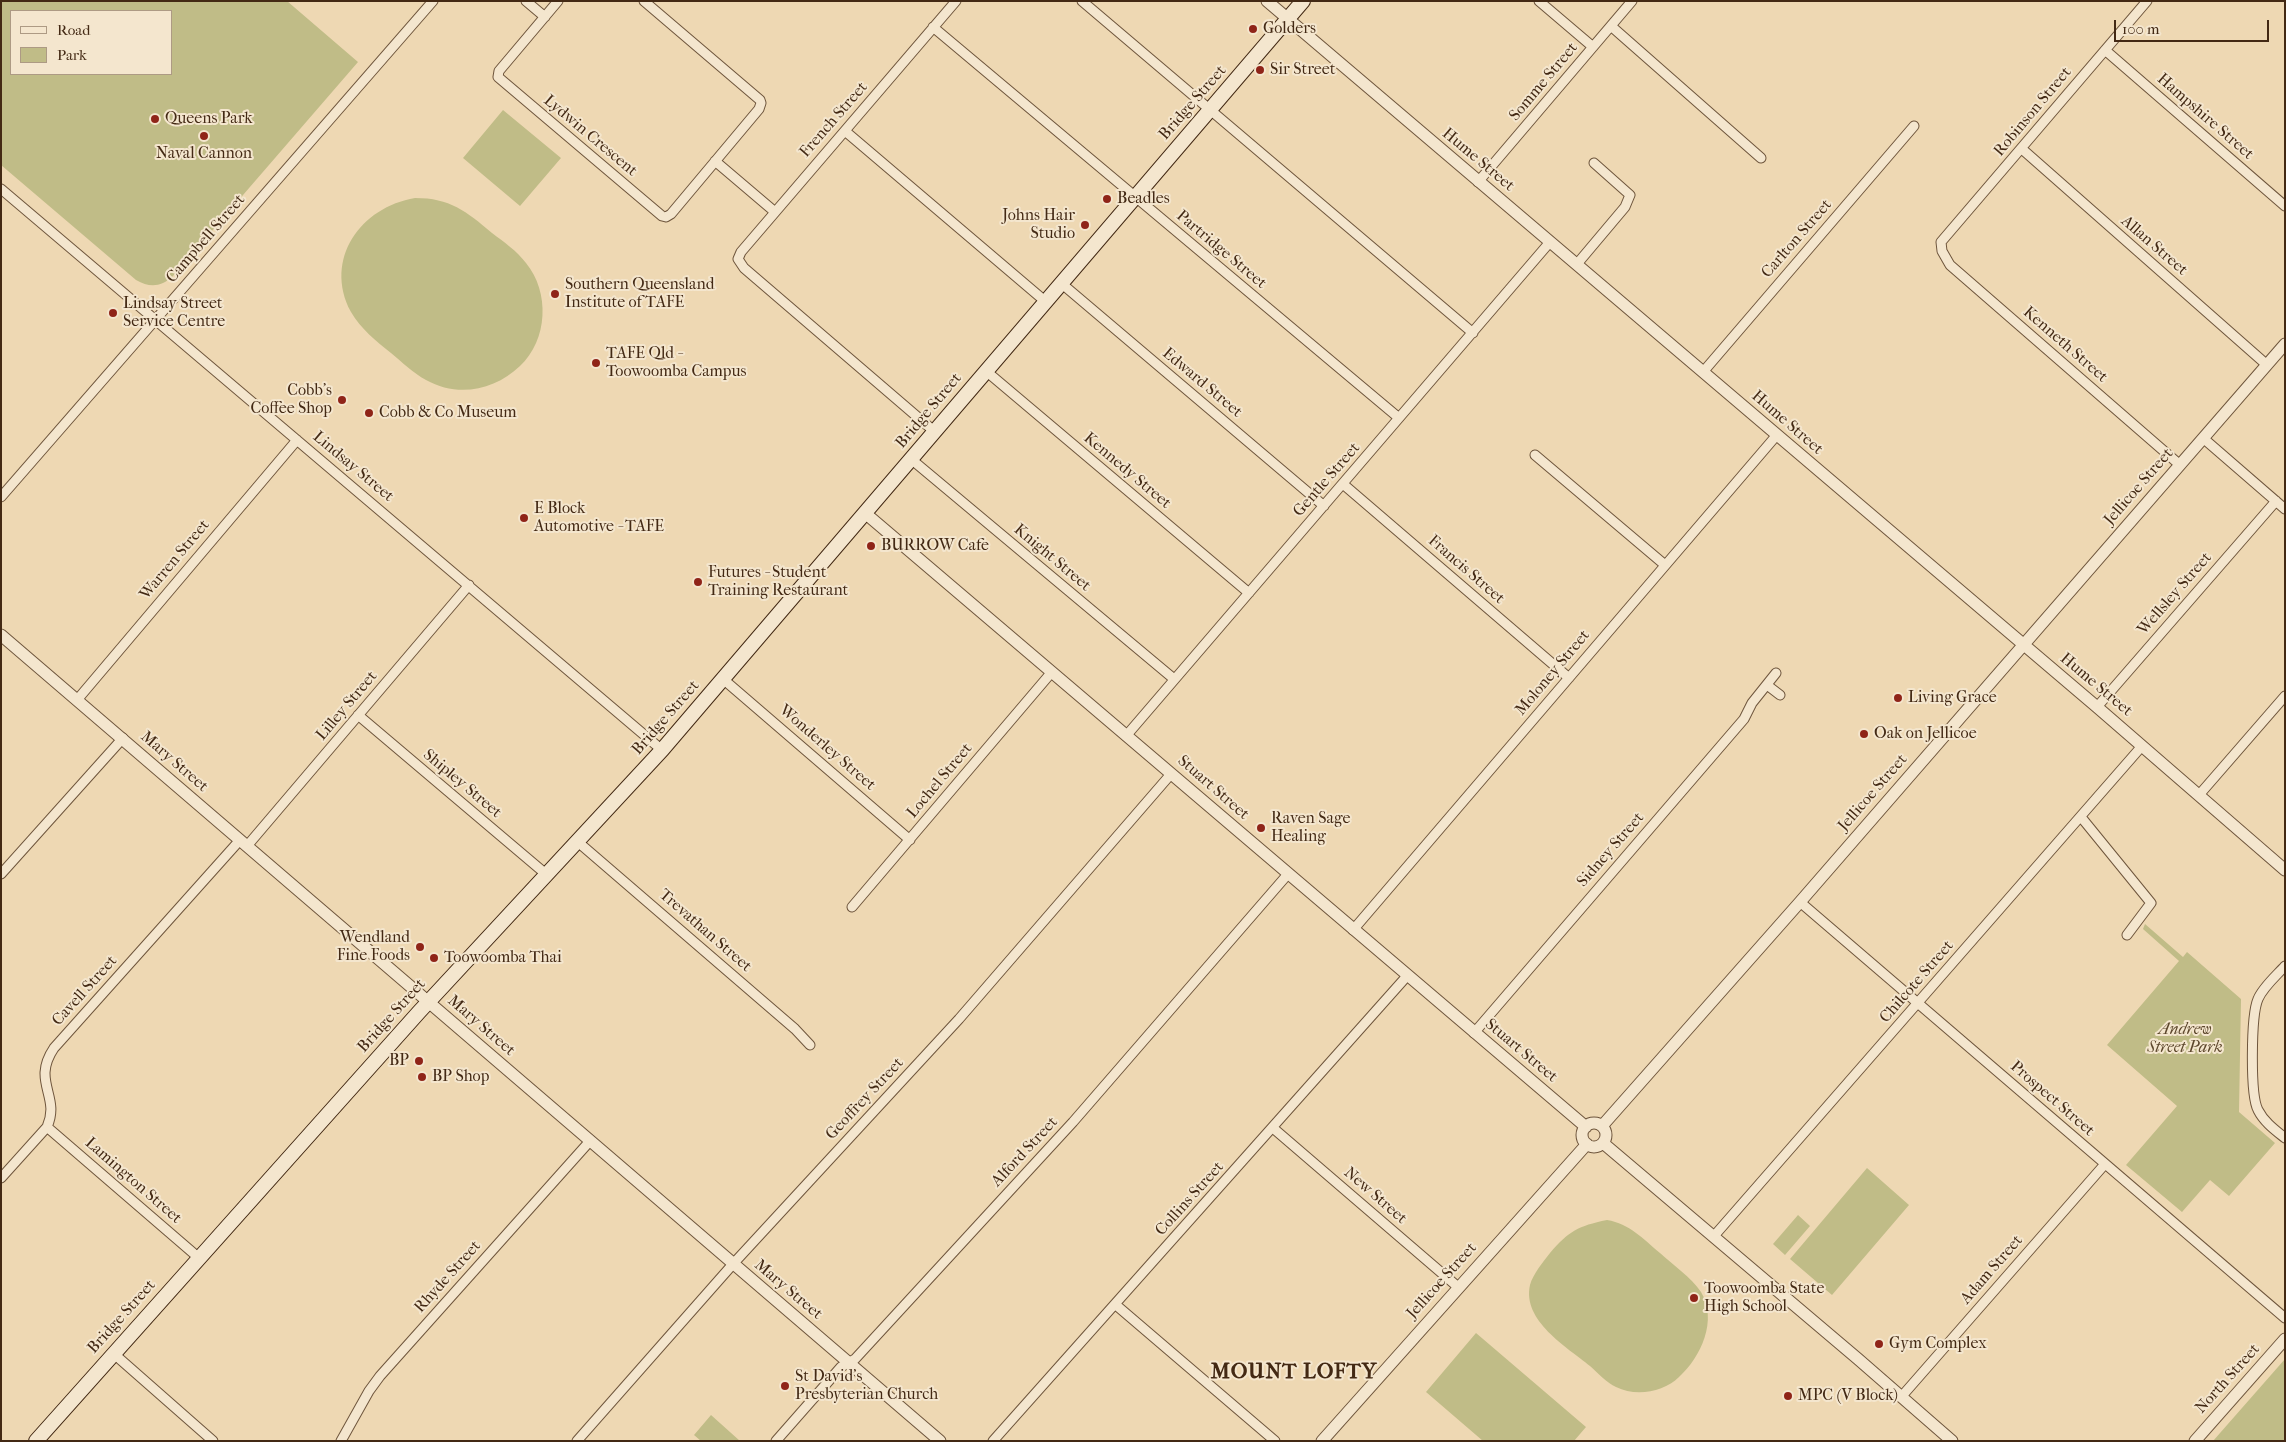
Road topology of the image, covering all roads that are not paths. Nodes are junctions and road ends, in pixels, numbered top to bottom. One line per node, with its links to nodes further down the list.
1 (433, 1): 35 (street, Campbell Street)
2 (526, 1): 12 (street)
3 (558, 1): 12 (street, Lydwin Crescent)
4 (644, 1): 23 (street, Lydwin Crescent)
5 (956, 1): 15 (street, French Street)
6 (1082, 1): 18 (street)
7 (1267, 1): 13 (street, Hume Street)
8 (1303, 1): 13 (main road, Bridge Street)
9 (1539, 1): 16 (street)
10 (1632, 1): 14 (street, Somme Street)
11 (2147, 1): 17 (street, Robinson Street)
12 (544, 17): 23 (street, Lydwin Crescent)
13 (1288, 19): 18 (main road, Bridge Street); 25 (street, Hume Street)
14 (1611, 26): 16 (street, Somme Street); 22 (street)
15 (933, 27): 20 (street, French Street); 27 (street, Partridge Street)
16 (1593, 47): 25 (street, Somme Street)
17 (2105, 50): 21 (street, Robinson Street); 28 (street, Hampshire Street)
18 (1210, 110): 27 (main road, Bridge Street); 36 (street)
19 (1914, 126): 40 (street, Carlton Street)
20 (845, 131): 29 (street, French Street); 34 (street)
21 (2022, 149): 31 (street, Robinson Street); 38 (street, Allan Street)
22 (1761, 158)
23 (715, 161): 29 (street)
24 (1594, 163): 32 (street)
25 (1478, 182): 30 (street, Hume Street)
26 (2, 191): 35 (street, Lindsay Street)
27 (1135, 198): 33 (main road, Bridge Street); 41 (street, Partridge Street)
28 (2285, 206)
29 (775, 212): 42 (street, French Street)
30 (1550, 242): 32 (street, Hume Street); 36 (street, Gentle Street)
31 (1941, 242): 48 (street, Kenneth Street)
32 (1577, 264): 40 (street, Hume Street)
33 (1061, 283): 34 (main road, Bridge Street); 52 (street, Edward Street)
34 (1046, 302): 39 (main road, Bridge Street)
35 (156, 318): 45 (street, Lindsay Street); 50 (street, Campbell Street)
36 (1473, 333): 41 (street, Gentle Street)
37 (2285, 344): 38 (street, Jellicoe Street)
38 (2267, 365): 44 (street, Jellicoe Street)
39 (986, 371): 42 (main road, Bridge Street); 57 (street, Kennedy Street)
40 (1703, 372): 43 (street, Hume Street)
41 (1399, 418): 49 (street, Gentle Street)
42 (934, 432): 47 (main road, Bridge Street)
43 (1776, 436): 55 (street, Moloney Street); 59 (street, Hume Street)
44 (2203, 438): 48 (street, Jellicoe Street); 51 (street)
45 (297, 440): 56 (street, Lindsay Street); 68 (street, Warren Street)
46 (1535, 455): 55 (street)
47 (911, 459): 54 (main road, Bridge Street); 64 (street, Knight Street)
48 (2180, 464): 59 (street, Jellicoe Street)
49 (1343, 484): 52 (street, Gentle Street); 62 (street, Francis Street)
50 (1, 496)
51 (2276, 501): 53 (street); 69 (street, Wellsley Street)
52 (1324, 506): 57 (street, Gentle Street)
53 (2285, 509)
54 (865, 513): 60 (street, Stuart Street); 63 (main road, Bridge Street)
55 (1665, 565): 62 (street, Moloney Street)
56 (469, 585): 70 (street, Lilley Street); 74 (street, Lindsay Street)
57 (1249, 593): 64 (street, Gentle Street)
58 (1, 636): 68 (street, Mary Street)
59 (2024, 645): 69 (street, Hume Street); 85 (street, Jellicoe Street)
60 (1052, 673): 71 (street, Stuart Street); 78 (street, Lochel Street)
61 (1776, 673): 65 (street, Sidney Street)
62 (1569, 678): 87 (street, Moloney Street)
63 (723, 679): 74 (main road, Bridge Street); 78 (street, Wonderley Street)
64 (1174, 680): 71 (street, Gentle Street)
65 (1767, 685): 66 (street); 93 (street, Sidney Street)
66 (1780, 695)
67 (2285, 696): 76 (street)
68 (77, 700): 72 (street, Mary Street)
69 (2097, 707): 73 (street, Hume Street)
70 (358, 715): 80 (street, Lilley Street); 84 (street, Shipley Street)
71 (1126, 736): 75 (street, Stuart Street)
72 (123, 738): 80 (street, Mary Street); 82 (street)
73 (2142, 746): 76 (street, Hume Street); 77 (street, Chilcote Street)
74 (662, 750): 79 (main road, Bridge Street)
75 (1171, 774): 83 (street, Stuart Street); 107 (street, Geoffrey Street)
76 (2199, 795): 81 (street, Hume Street)
77 (2082, 817): 88 (street); 92 (street, Chilcote Street)
78 (910, 840): 86 (street, Lochel Street)
79 (578, 842): 84 (main road, Bridge Street); 94 (street, Trevathan Street)
80 (244, 843): 91 (street, Mary Street); 96 (street, Cavell Street)
81 (2285, 870)
82 (1, 874)
83 (1288, 874): 87 (street, Stuart Street); 113 (street, Alford Street)
84 (547, 875): 91 (main road, Bridge Street)
85 (1800, 902): 92 (street, Prospect Street); 95 (street, Jellicoe Street)
86 (852, 907)
87 (1353, 930): 90 (street, Stuart Street)
88 (2127, 935)
89 (2285, 966): 99 (street)
90 (1407, 976): 93 (street, Stuart Street); 98 (street, Collins Street)
91 (429, 1001): 100 (street, Mary Street); 106 (main road, Bridge Street)
92 (1918, 1004): 103 (street, Prospect Street); 105 (street, Chilcote Street)
93 (1474, 1033): 97 (street, Stuart Street)
94 (810, 1045)
95 (1602, 1126): 97 (street); 101 (street)
96 (47, 1127): 104 (street); 106 (street, Lamington Street)
97 (1586, 1127): 102 (street)
98 (1273, 1128): 108 (street, New Street); 109 (street, Collins Street)
99 (2285, 1138)
100 (590, 1141): 107 (street, Mary Street); 117 (street, Rhyde Street)
101 (1603, 1143): 102 (street); 105 (street)
102 (1586, 1144): 108 (street, Jellicoe Street)
103 (2105, 1164): 110 (street, Prospect Street); 114 (street, Adam Street)
104 (1, 1178)
105 (1714, 1236): 114 (street)
106 (199, 1258): 112 (main road, Bridge Street)
107 (733, 1264): 113 (street, Mary Street); 118 (street, Geoffrey Street)
108 (1458, 1287): 123 (street, Jellicoe Street)
109 (1116, 1305): 121 (street, Collins Street); 122 (street)
110 (2285, 1318)
111 (2285, 1339): 125 (street, North Street)
112 (113, 1353): 115 (main road, Bridge Street); 116 (street)
113 (849, 1362): 119 (street, Alford Street); 120 (street, Mary Street)
114 (1902, 1396): 124 (street)
115 (36, 1441)
116 (213, 1441)
117 (341, 1441)
118 (577, 1441)
119 (776, 1441)
120 (940, 1441)
121 (993, 1441)
122 (1275, 1441)
123 (1322, 1441)
124 (1952, 1441)
125 (2195, 1441)

